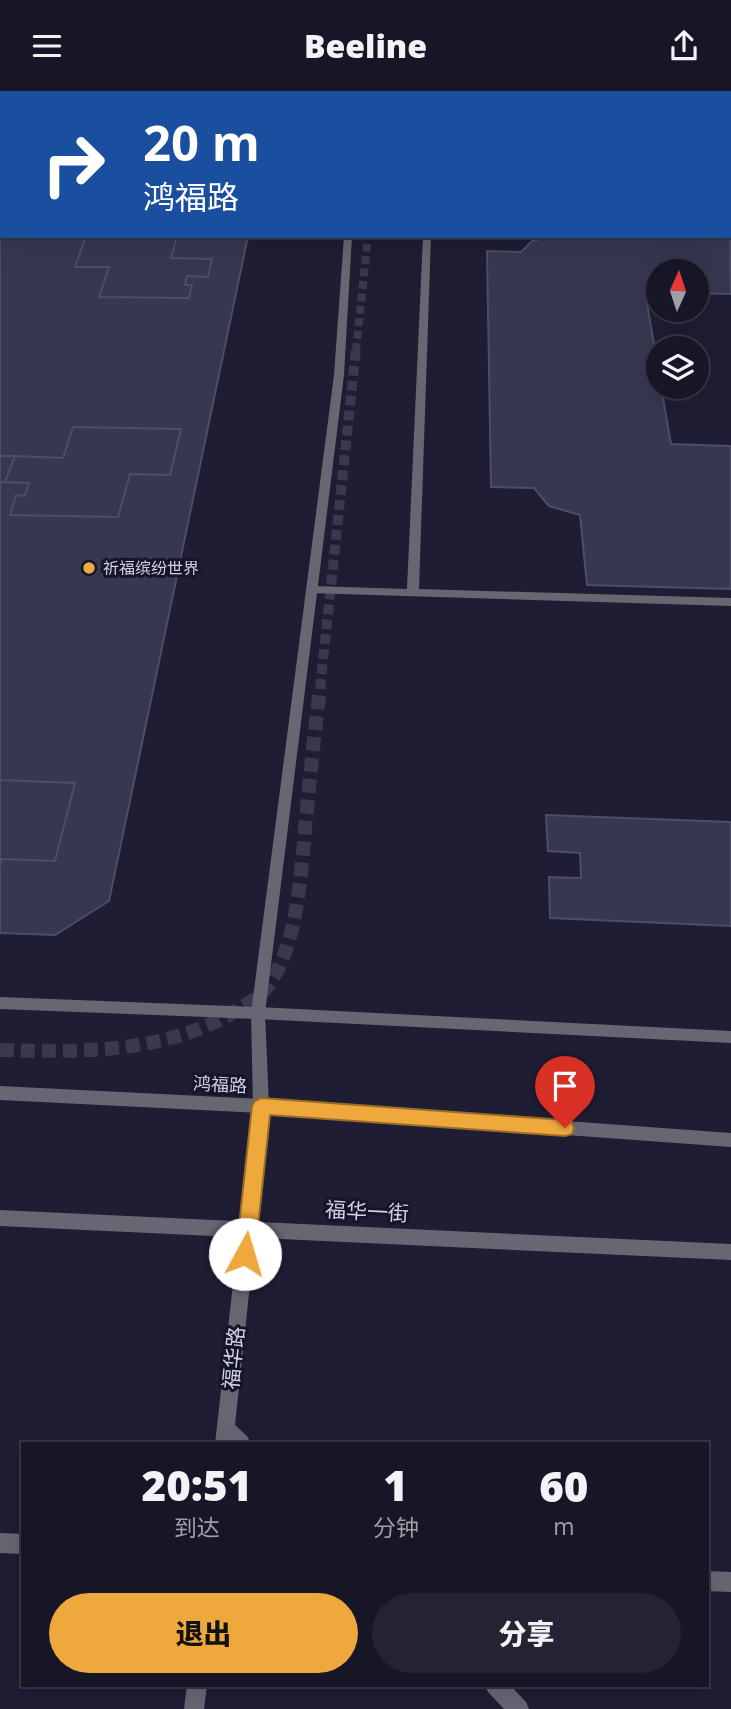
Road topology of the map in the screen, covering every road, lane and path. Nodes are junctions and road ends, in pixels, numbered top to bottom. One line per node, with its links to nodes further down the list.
1 (348, 238): 3 (street, 福华路)
2 (427, 238): 4 (street)
3 (312, 590): 4 (street); 7 (street, 福华路)
4 (413, 593): 5 (street)
5 (731, 602)
6 (0, 1003): 7 (street)
7 (258, 1013): 8 (street); 10 (street, 福华路)
8 (731, 1037)
9 (0, 1093): 10 (street, 鸿福路)
10 (261, 1106): 11 (street, 鸿福路); 13 (street, 福华路)
11 (731, 1140)
12 (0, 1218): 13 (street, 福华一街)
13 (248, 1230): 14 (street, 福华一街); 15 (street, 福华路)
14 (731, 1252)
15 (225, 1436)
16 (0, 1543): 17 (street)
17 (21, 1544)
18 (709, 1581): 19 (street)
19 (731, 1582)
20 (197, 1687): 22 (street)
21 (497, 1687): 23 (street)
22 (194, 1709)
23 (519, 1709)

